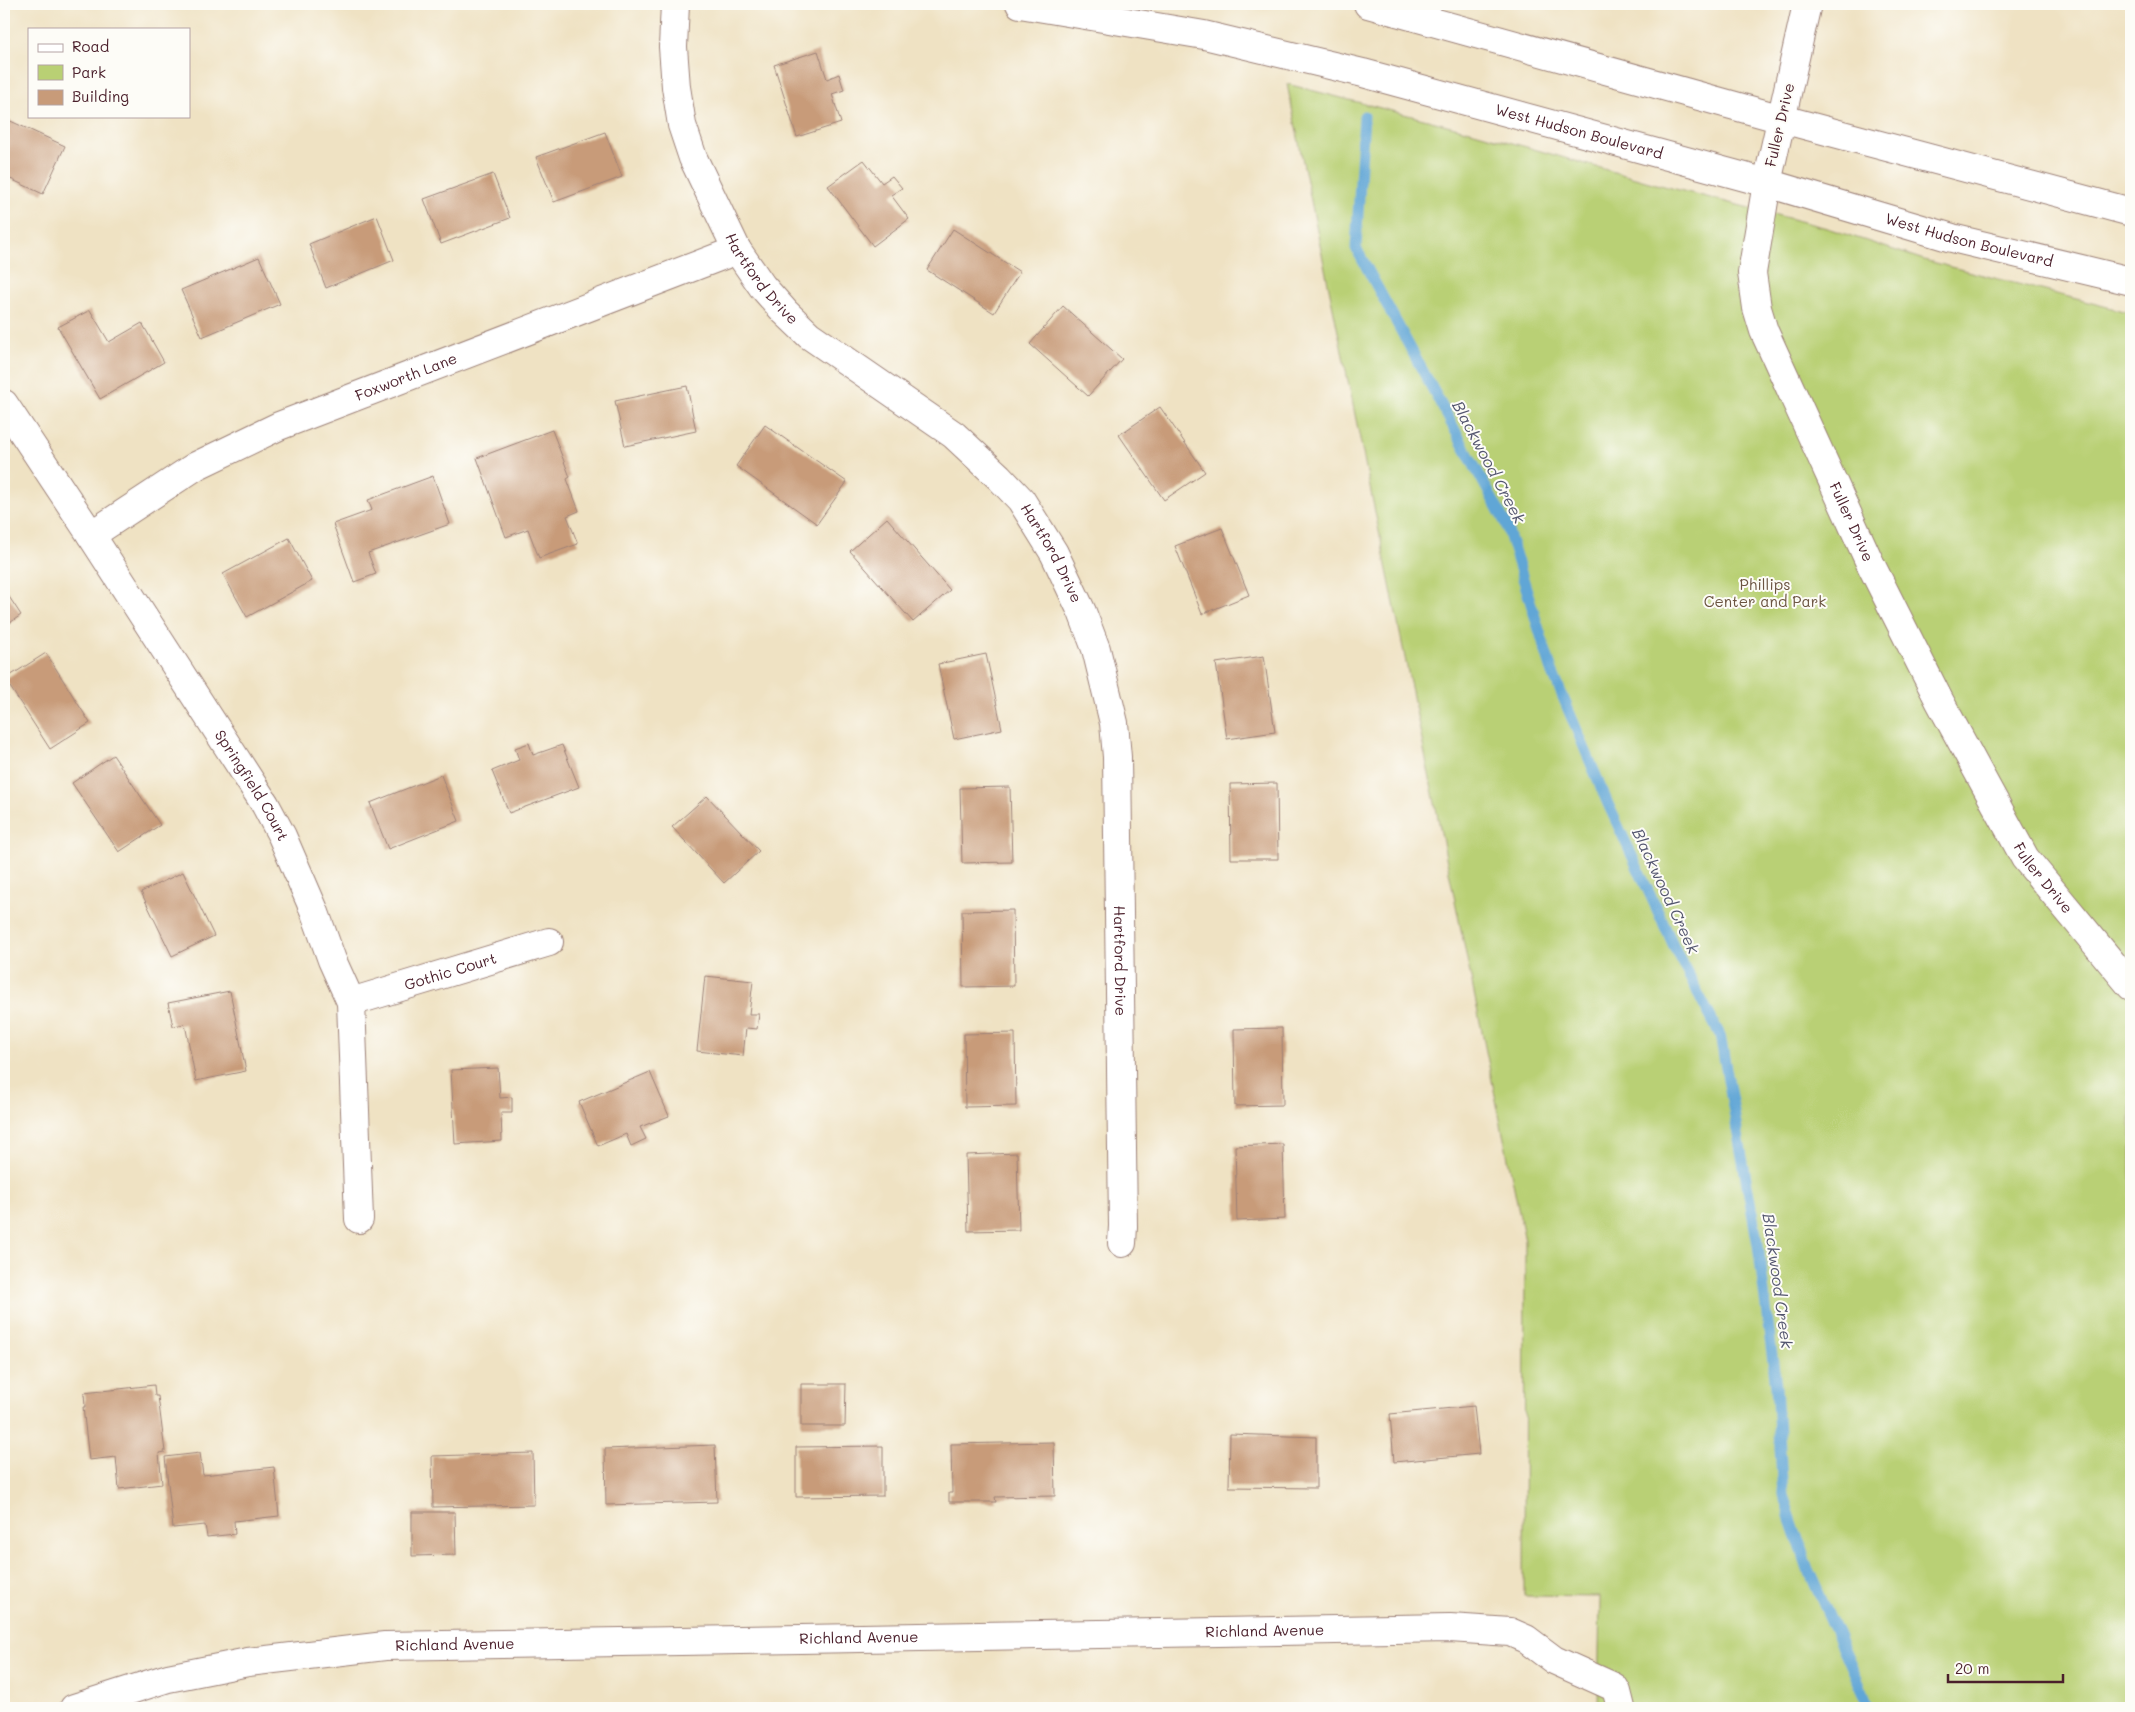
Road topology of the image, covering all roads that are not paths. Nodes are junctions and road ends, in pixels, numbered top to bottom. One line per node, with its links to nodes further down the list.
1 (675, 4): 8 (street, Hartford Drive)
2 (1020, 4): 6 (street, West Hudson Boulevard)
3 (1368, 4): 5 (street)
4 (1807, 4): 5 (street, Fuller Drive)
5 (1782, 119): 6 (street, Fuller Drive); 7 (street)
6 (1767, 183): 9 (street, West Hudson Boulevard); 13 (street, Fuller Drive)
7 (2131, 212)
8 (737, 250): 11 (street, Foxworth Lane); 16 (street, Hartford Drive)
9 (2131, 281)
10 (4, 404): 11 (street, Springfield Court)
11 (92, 535): 14 (street, Springfield Court)
12 (549, 942): 14 (street, Gothic Court)
13 (2131, 986)
14 (351, 1002): 15 (street, Springfield Court)
15 (359, 1219)
16 (1122, 1243)
17 (74, 1708): 18 (street, Richland Avenue)
18 (1621, 1708)

